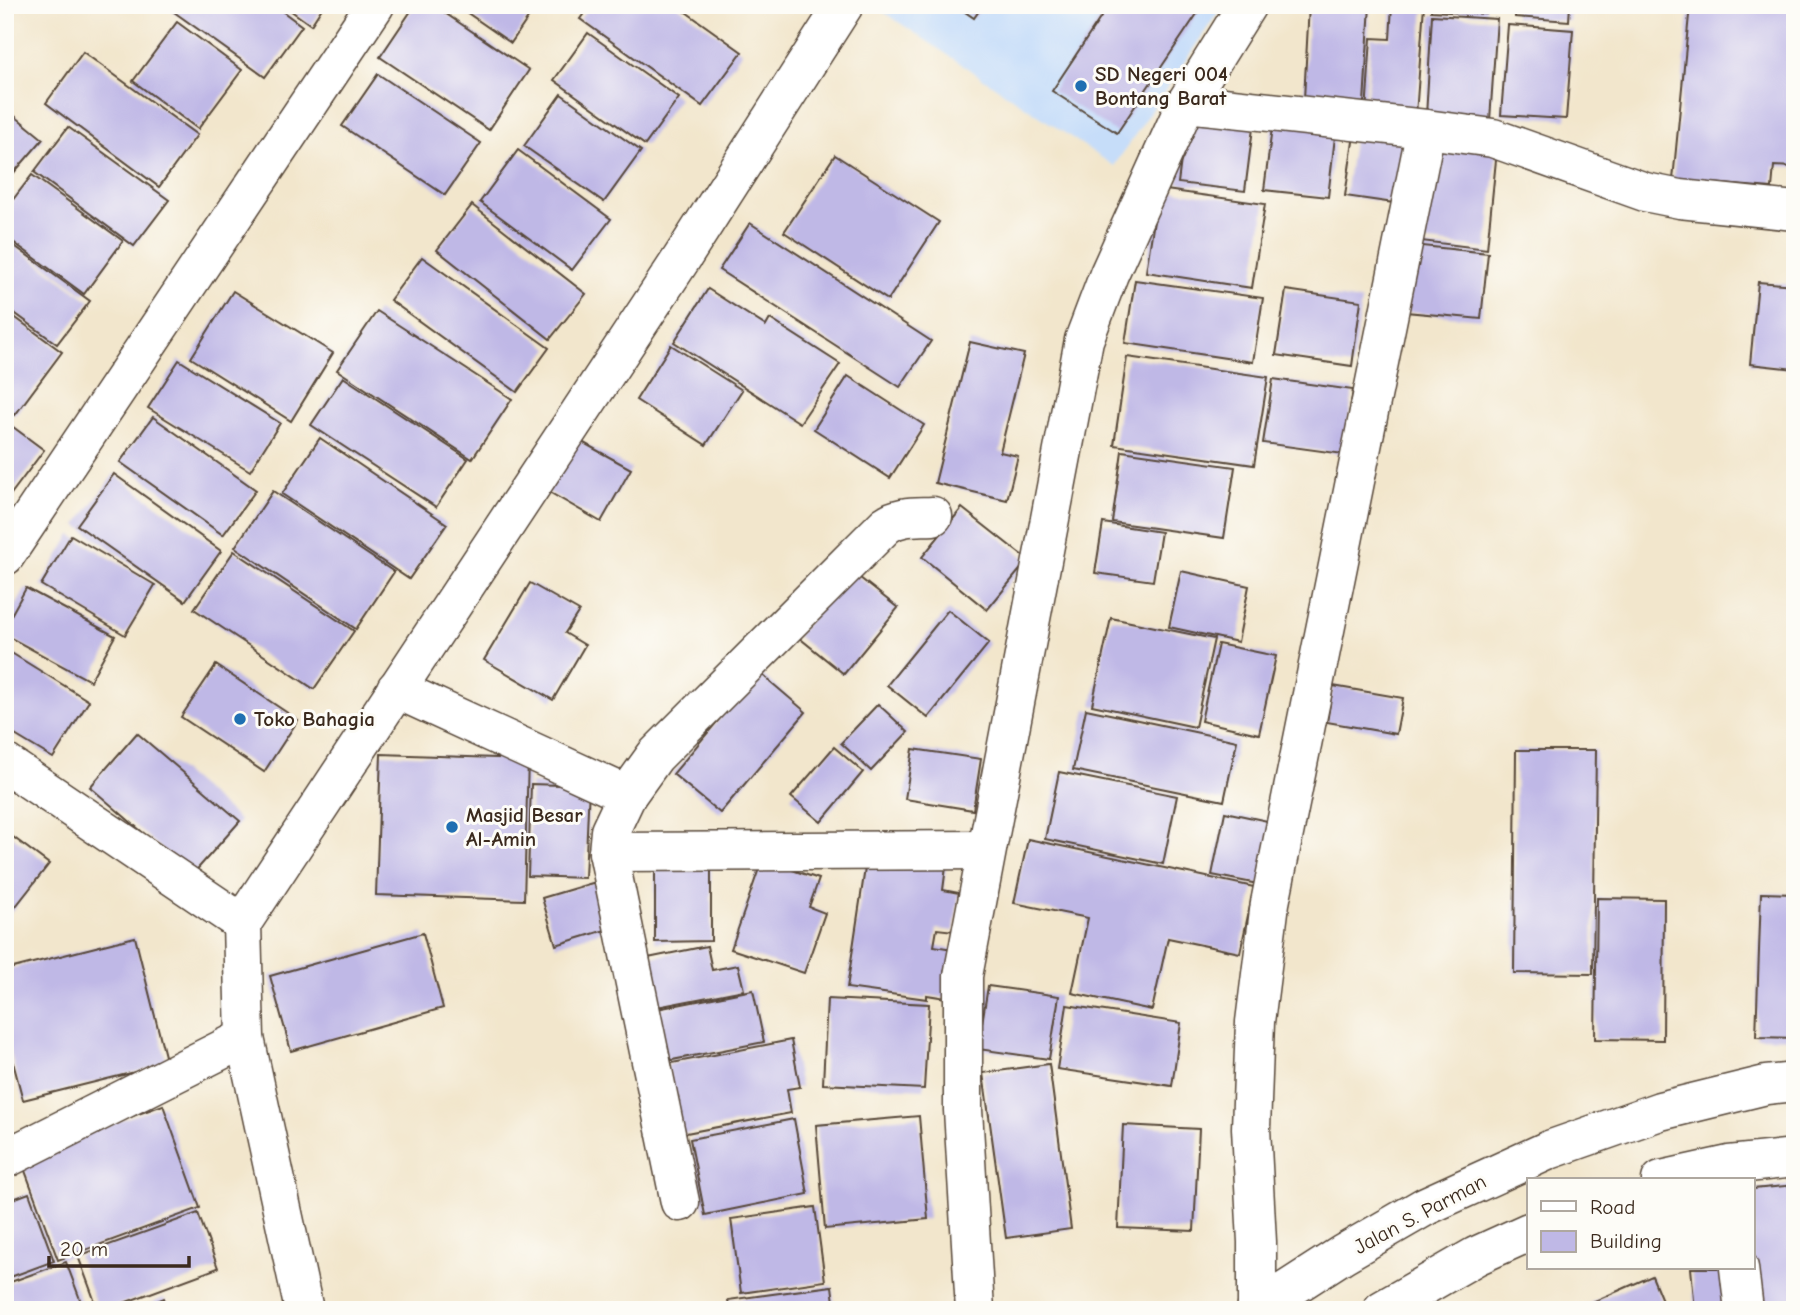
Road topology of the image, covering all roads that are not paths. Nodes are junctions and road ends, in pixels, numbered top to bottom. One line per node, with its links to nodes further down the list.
1 (375, 5): 8 (street)
2 (844, 5): 9 (street)
3 (1247, 5): 4 (street)
4 (1186, 103): 5 (street); 12 (street)
5 (1426, 129): 6 (street); 24 (street)
6 (1795, 211)
7 (933, 516): 11 (street)
8 (5, 556)
9 (396, 689): 11 (street); 14 (street)
10 (5, 763): 14 (street)
11 (627, 795): 13 (street)
12 (986, 850): 13 (street); 26 (street)
13 (608, 852): 21 (street)
14 (242, 922): 15 (street)
15 (245, 1038): 18 (street); 25 (street)
16 (1795, 1082): 24 (street, Jalan S. Parman)
17 (1795, 1158): 19 (street)
18 (5, 1159)
19 (1730, 1173): 20 (street)
20 (1681, 1178)
21 (680, 1202)
22 (1527, 1233): 27 (street)
23 (1739, 1270): 28 (street)
24 (1256, 1309)
25 (304, 1310)
26 (975, 1310)
27 (1382, 1310)
28 (1744, 1310)

